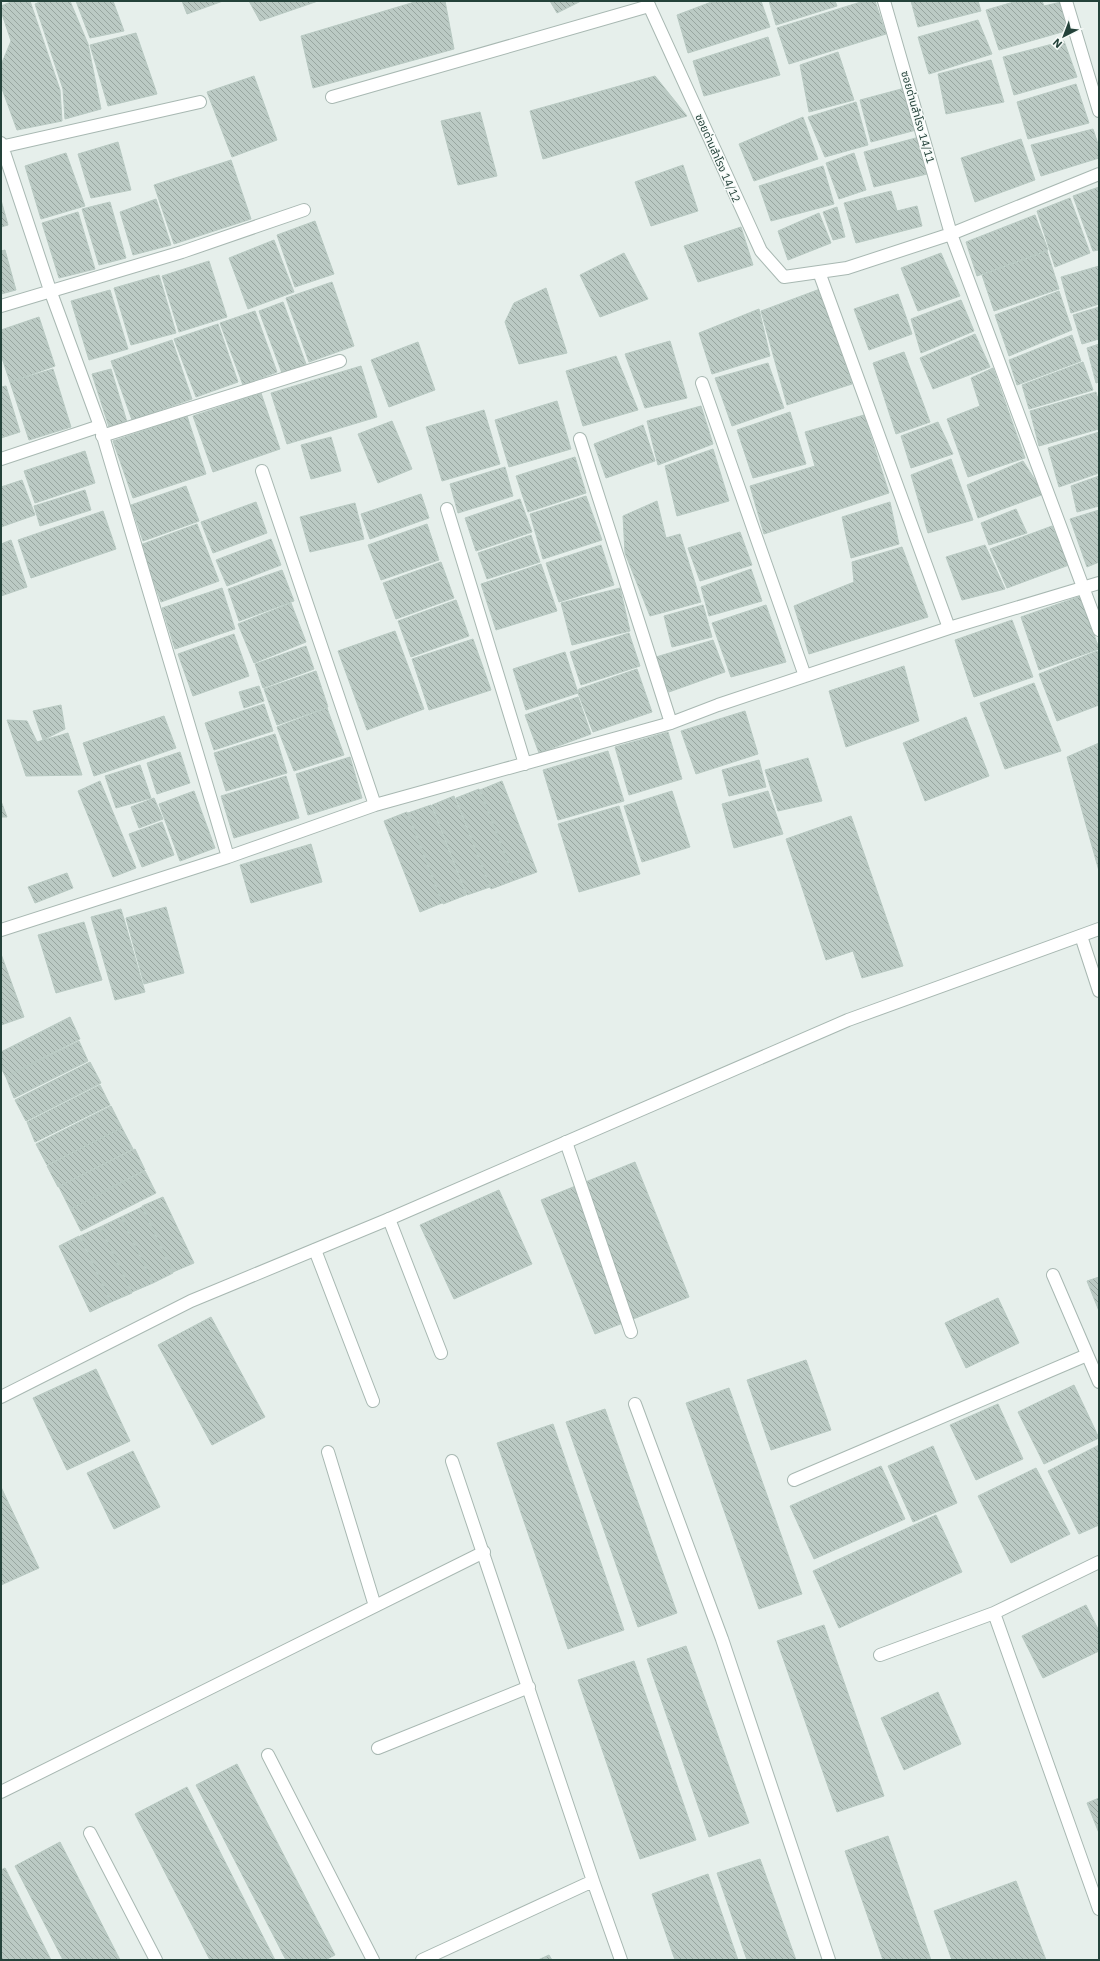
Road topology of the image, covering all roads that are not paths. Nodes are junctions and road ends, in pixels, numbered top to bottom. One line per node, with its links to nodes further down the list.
1 (884, 1): 10 (street, ซอยด่านสำโรง 14/11)
2 (1066, 1): 6 (street)
3 (648, 4): 4 (street); 11 (street, ซอยด่านสำโรง 14/12)
4 (332, 97)
5 (200, 102): 7 (street)
6 (1099, 111)
7 (1, 145): 12 (street)
8 (1099, 174): 10 (street)
9 (304, 210): 12 (street)
10 (951, 234): 11 (street); 22 (street, ซอยด่านสำโรง 14/11)
11 (819, 272): 23 (street)
12 (50, 290): 13 (street); 16 (street)
13 (1, 306)
14 (340, 361): 16 (street)
15 (702, 383): 25 (street)
16 (101, 431): 18 (street); 29 (street)
17 (580, 439): 26 (street)
18 (1, 459)
19 (262, 471): 28 (street)
20 (447, 509): 27 (street)
21 (1099, 583): 22 (street)
22 (1084, 589): 23 (street); 24 (street, ซอยด่านสำโรง 14/11)
23 (949, 628): 25 (street)
24 (1099, 630)
25 (805, 676): 26 (street)
26 (671, 723): 27 (street)
27 (525, 764): 28 (street)
28 (374, 805): 29 (street)
29 (228, 857): 31 (street)
30 (1099, 929): 32 (street)
31 (1, 930)
32 (1081, 936): 33 (street); 34 (street)
33 (1099, 991)
34 (566, 1142): 35 (street); 38 (street)
35 (389, 1219): 36 (street); 39 (street)
36 (315, 1250): 42 (street); 43 (street)
37 (1053, 1275): 40 (street)
38 (631, 1332)
39 (442, 1353)
40 (1087, 1355): 41 (street); 47 (street)
41 (1099, 1382)
42 (1, 1397)
43 (373, 1401)
44 (635, 1404): 64 (street)
45 (328, 1452): 50 (street)
46 (452, 1461): 48 (street)
47 (794, 1480)
48 (484, 1552): 50 (street); 53 (street)
49 (1099, 1562): 51 (street)
50 (375, 1606): 56 (street)
51 (994, 1613): 52 (street); 59 (street)
52 (880, 1655)
53 (529, 1687): 54 (street); 58 (street)
54 (378, 1748)
55 (268, 1755): 61 (street)
56 (1, 1792)
57 (90, 1833): 60 (street)
58 (592, 1881): 62 (street); 63 (street)
59 (1099, 1909)
60 (156, 1960)
61 (373, 1960)
62 (422, 1960)
63 (621, 1960)
64 (830, 1960)

